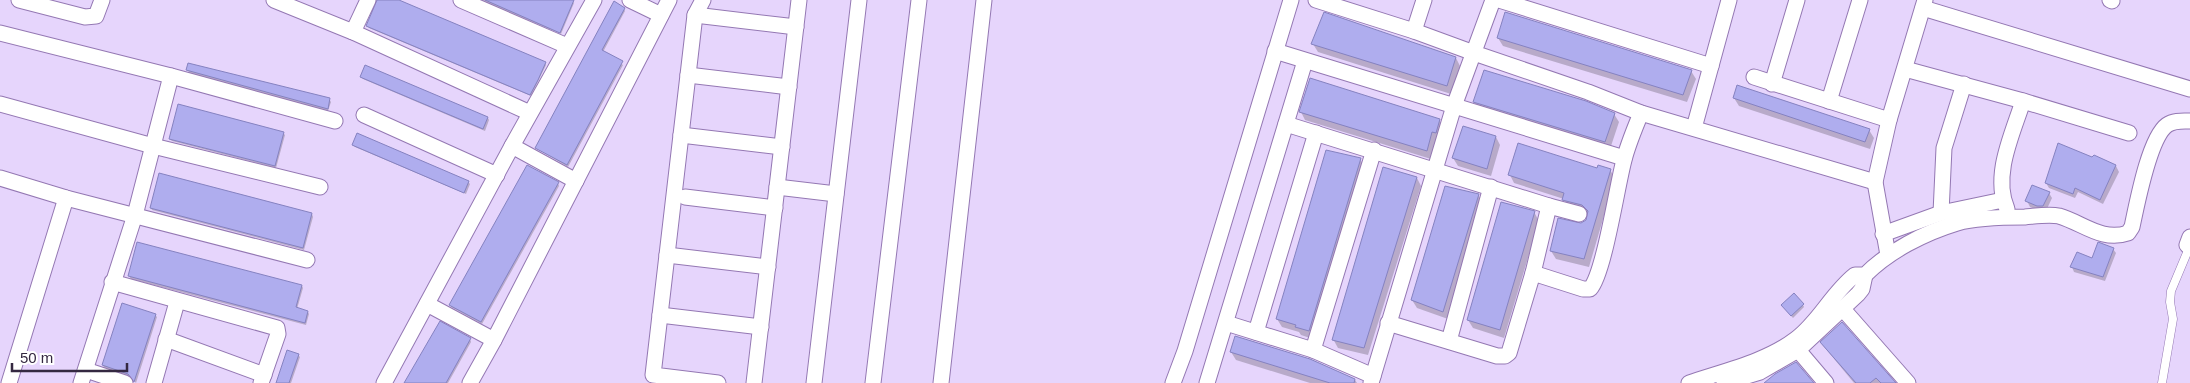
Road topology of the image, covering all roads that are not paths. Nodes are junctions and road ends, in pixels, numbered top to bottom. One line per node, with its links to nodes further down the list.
1 (19, 0): 2 (street)
2 (102, 0)
3 (274, 0): 28 (street)
4 (368, 0): 28 (street)
5 (461, 0): 30 (street)
6 (594, 0): 30 (street)
7 (630, 0): 24 (street)
8 (669, 0): 24 (street)
9 (703, 0): 25 (street)
10 (799, 0): 26 (street)
11 (859, 0): 71 (street)
12 (919, 0): 116 (street)
13 (984, 0): 117 (street)
14 (1292, 0): 31 (street)
15 (1316, 0): 23 (street)
16 (1424, 0): 27 (street)
17 (1493, 0): 32 (street)
18 (1499, 0): 34 (street)
19 (1729, 0): 34 (street)
20 (1797, 0): 39 (street)
21 (1860, 0): 43 (street)
22 (1924, 4): 35 (street); 42 (street)
23 (1355, 6): 27 (street)
24 (660, 15): 66 (street)
25 (695, 15): 26 (street); 37 (street)
26 (796, 27): 41 (street)
27 (1414, 31): 32 (street)
28 (353, 32): 47 (street)
29 (0, 33): 36 (street)
30 (567, 46): 47 (street)
31 (1275, 51): 33 (street); 107 (street)
32 (1474, 53): 46 (street); 48 (street)
33 (1305, 61): 46 (street); 53 (street)
34 (1711, 66): 54 (street)
35 (1905, 69): 40 (street); 51 (street)
36 (171, 76): 50 (street); 58 (street)
37 (688, 76): 41 (street); 57 (street)
38 (1754, 78): 39 (street)
39 (1772, 84): 43 (street)
40 (1964, 84): 44 (street); 77 (street)
41 (789, 87): 60 (street)
42 (2190, 89)
43 (1829, 101): 51 (street)
44 (2023, 101): 56 (street); 74 (street)
45 (0, 104): 58 (street)
46 (1454, 106): 62 (street); 63 (street)
47 (530, 113): 59 (street)
48 (1641, 113): 54 (street); 62 (street)
49 (364, 115): 64 (street)
50 (335, 120)
51 (1889, 120): 67 (street)
52 (2190, 121): 80 (street)
53 (1286, 124): 55 (street); 94 (street)
54 (1694, 128): 67 (street)
55 (1316, 133): 61 (street); 97 (street)
56 (2129, 133)
57 (681, 135): 60 (street); 83 (street)
58 (152, 146): 68 (street); 78 (street)
59 (512, 146): 64 (street); 66 (street)
60 (782, 147): 69 (street)
61 (1374, 150): 63 (street); 101 (street)
62 (1624, 158): 87 (street)
63 (1434, 169): 70 (street); 95 (street)
64 (497, 175): 91 (street)
65 (0, 178): 73 (street)
66 (576, 181): 99 (street)
67 (1875, 182): 81 (street)
68 (320, 187)
69 (777, 187): 71 (street); 76 (street)
70 (1490, 187): 75 (street); 100 (street)
71 (836, 194): 115 (street)
72 (685, 197): 76 (street)
73 (66, 198): 78 (street); 108 (street)
74 (2003, 200): 77 (street); 80 (street)
75 (1550, 206): 79 (street); 87 (street)
76 (775, 208): 86 (street)
77 (1941, 213): 81 (street)
78 (134, 214): 85 (street); 89 (street)
79 (1578, 214)
80 (2011, 217): 84 (street)
81 (1883, 234): 84 (street)
82 (2190, 244): 123 (lane)
83 (667, 255): 86 (street); 93 (street)
84 (1888, 255): 88 (street)
85 (307, 260)
86 (768, 267): 96 (street)
87 (1534, 273): 100 (street)
88 (1865, 275): 92 (street); 119 (street)
89 (112, 282): 90 (street); 103 (street)
90 (177, 302): 98 (street); 104 (street)
91 (427, 304): 99 (street); 111 (street)
92 (1842, 308): 102 (street); 122 (street)
93 (660, 315): 96 (street); 113 (street)
94 (1226, 323): 97 (street); 118 (street)
95 (1388, 323): 100 (street); 105 (street)
96 (761, 327): 114 (street)
97 (1256, 332): 101 (street)
98 (166, 339): 104 (street); 110 (street)
99 (494, 340): 112 (street)
100 (1448, 341)
101 (1312, 350): 105 (street)
102 (1798, 350): 106 (street); 121 (street)
103 (83, 376): 109 (street)
104 (263, 379)
105 (1372, 380)
106 (1746, 380): 120 (street)
107 (1177, 382)
108 (9, 383)
109 (125, 383)
110 (154, 383)
111 (384, 383)
112 (470, 383)
113 (718, 383)
114 (754, 383)
115 (814, 383)
116 (873, 383)
117 (941, 383)
118 (1207, 383)
119 (1689, 383)
120 (1724, 383)
121 (1826, 383)
122 (1908, 383)
123 (2162, 383)

